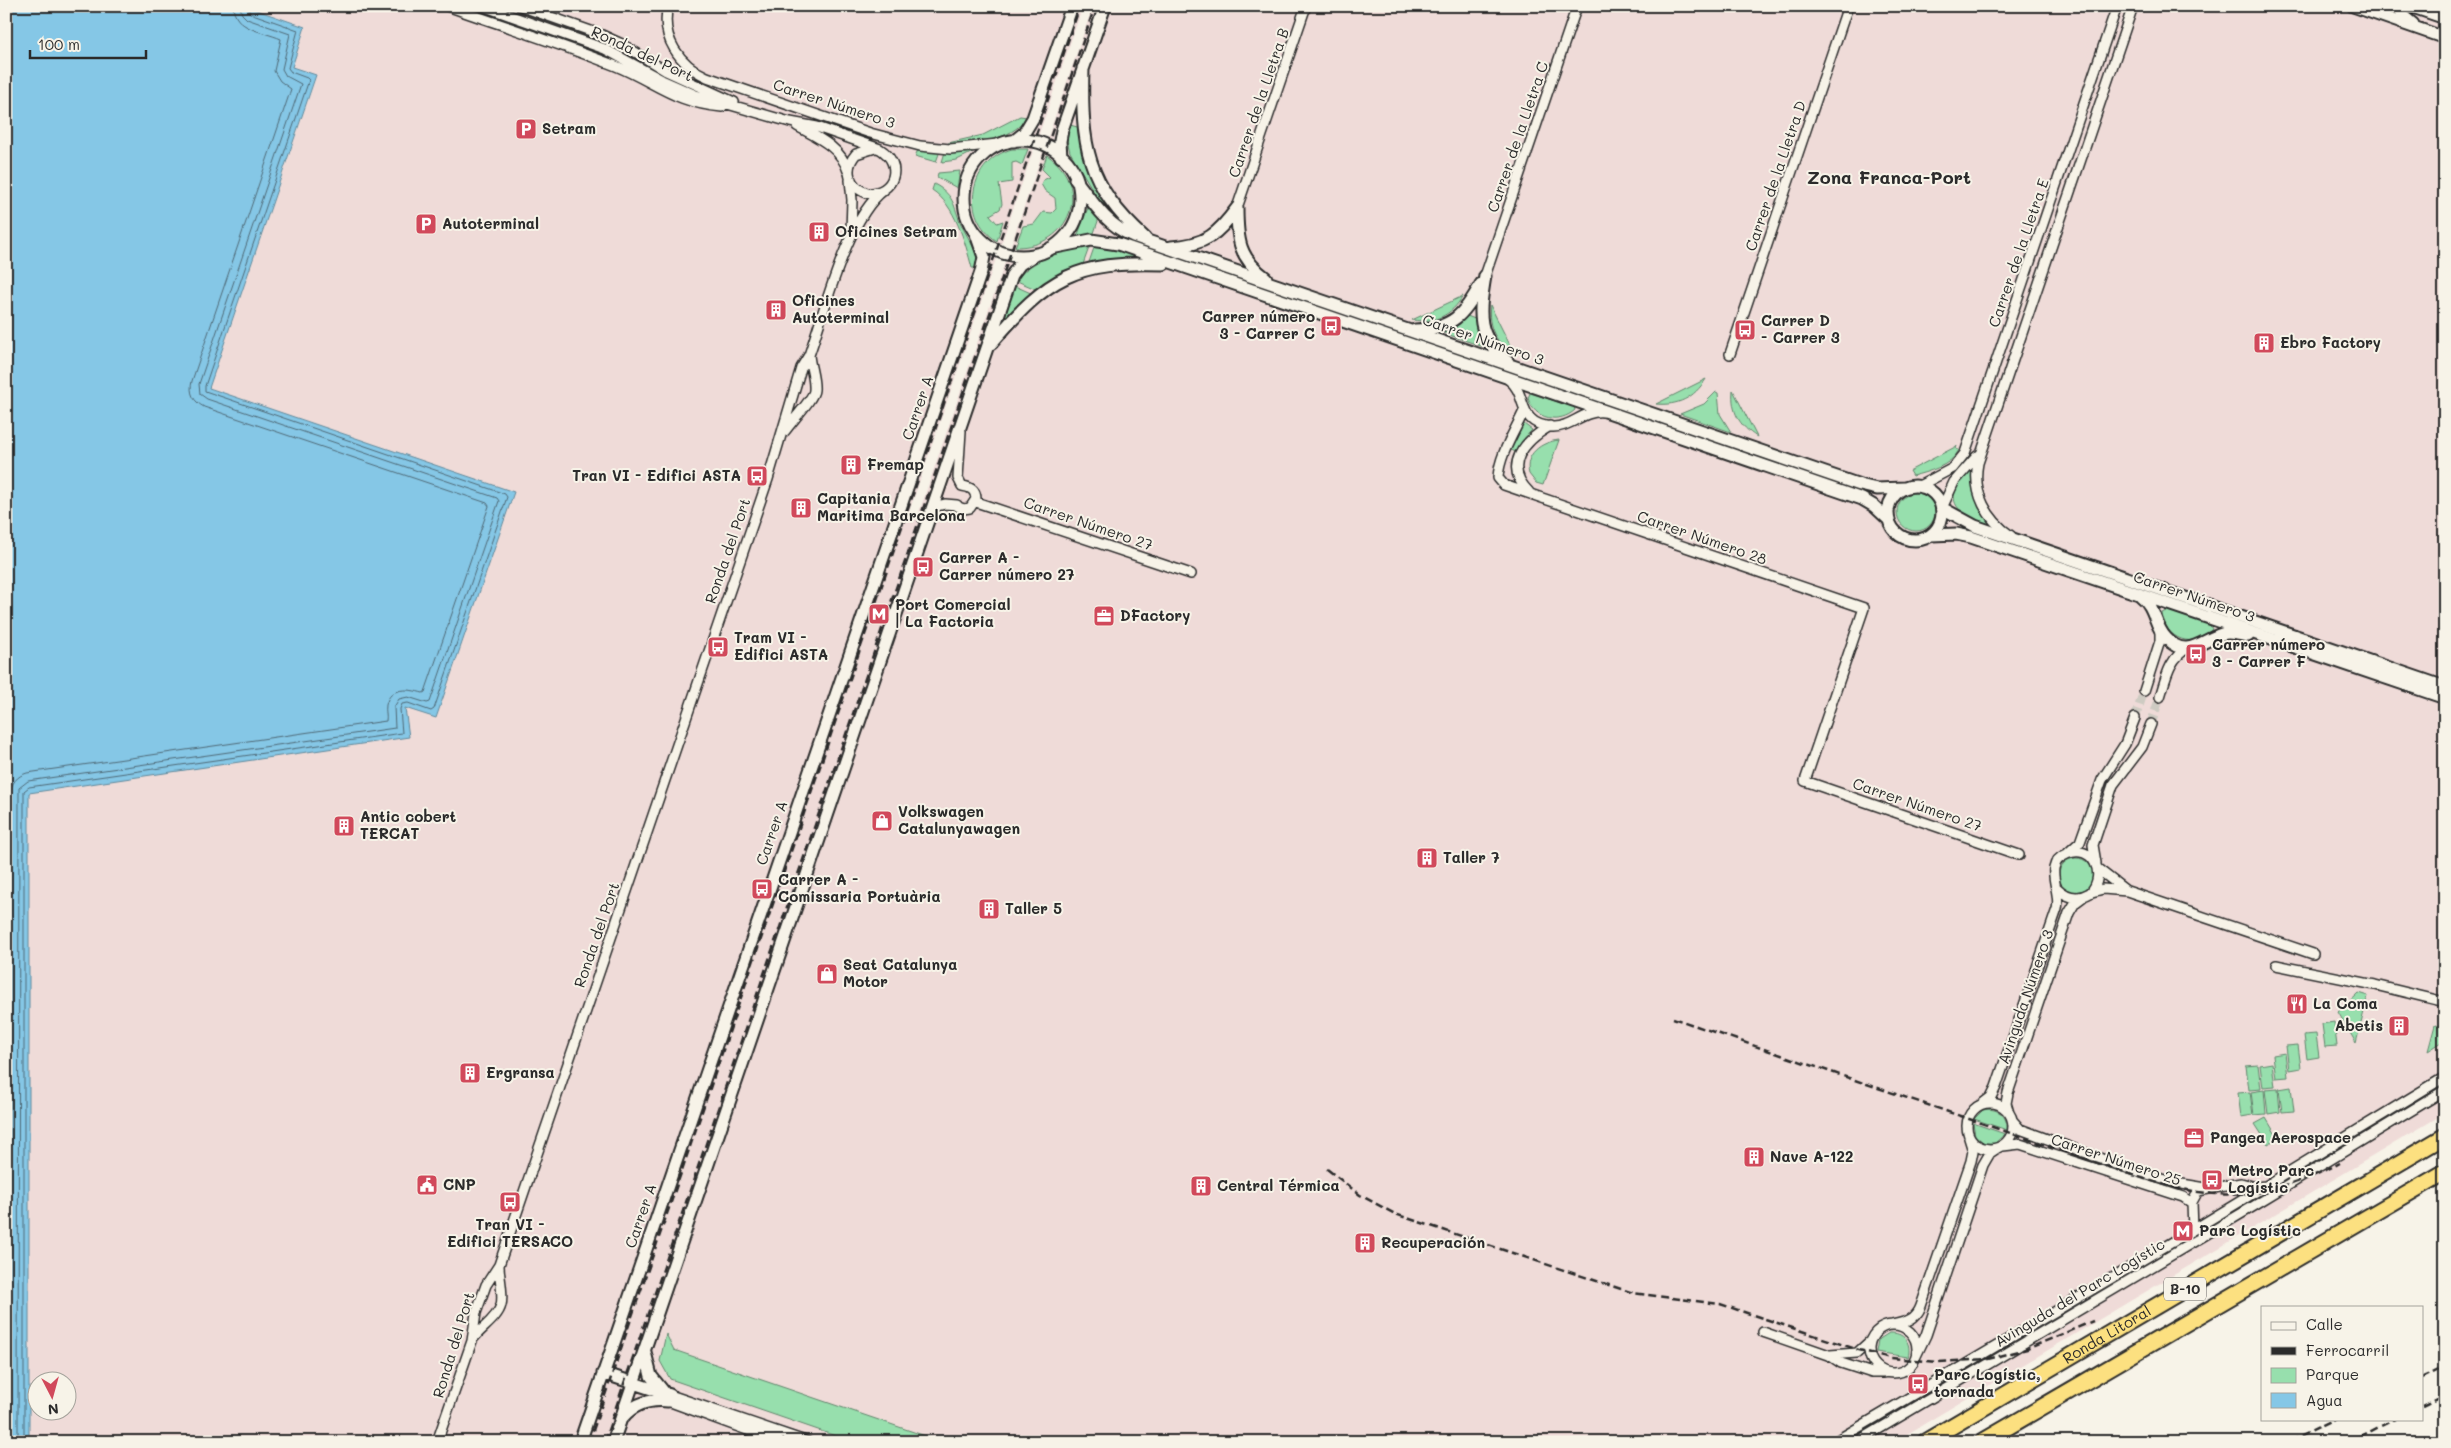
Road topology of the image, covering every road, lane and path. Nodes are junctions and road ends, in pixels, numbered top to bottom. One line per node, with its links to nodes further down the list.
1 (447, 6): 20 (street)
2 (483, 6): 20 (street, Ronda del Port)
3 (520, 6): 20 (street)
4 (668, 6): 22 (street, Carrer Número 3)
5 (1072, 6): 22 (main road)
6 (1104, 6): 19 (main road)
7 (1306, 6): 28 (street, Carrer de la Lletra B)
8 (1578, 6): 36 (street, Carrer de la Lletra C)
9 (1848, 6): 40 (street, Carrer de la Lletra D)
10 (2117, 6): 50 (street, Carrer de la Lletra E)
11 (2132, 6): 49 (street, Carrer de la Lletra E)
12 (2353, 6): 15 (main road)
13 (2436, 6): 16 (main road)
14 (2403, 7): 15 (main road); 16 (main road); 17 (main road)
15 (2379, 15): 17 (main road)
16 (2445, 17)
17 (2422, 30): 18 (main road)
18 (2445, 38)
19 (1083, 68): 24 (main road); 31 (main road)
20 (747, 109): 21 (street, Ronda del Port)
21 (790, 122): 23 (street); 25 (street, Carrer Número 3)
22 (1011, 142): 24 (main road); 29 (main road)
23 (875, 148): 25 (street); 27 (street)
24 (1061, 157): 26 (main road)
25 (849, 176): 27 (street); 30 (street)
26 (1075, 179): 31 (main road, Carrer Número 3); 33 (main road)
27 (884, 190): 30 (street)
28 (1237, 208): 32 (main road); 37 (main road)
29 (976, 234): 34 (main road); 100 (main road, Carrer A)
30 (850, 235): 41 (street, Ronda del Port)
31 (1150, 242): 32 (main road, Carrer Número 3)
32 (1165, 247): 37 (main road, Carrer Número 3)
33 (1051, 248): 34 (main road); 35 (main road, Carrer Número 3)
34 (1036, 254): 39 (main road)
35 (1172, 264): 39 (main road); 43 (main road, Carrer Número 3)
36 (1485, 276): 38 (main road); 42 (main road)
37 (1276, 286): 38 (main road, Carrer Número 3)
38 (1408, 330): 42 (main road, Carrer Número 3)
39 (987, 349): 46 (main road)
40 (1730, 354)
41 (809, 355): 48 (street, Ronda del Port); 48 (street, Ronda del Port)
42 (1514, 367): 51 (main road, Carrer Número 3)
43 (1504, 376): 44 (street); 45 (main road, Carrer Número 3)
44 (1524, 411): 47 (street); 52 (street, Carrer Número 28)
45 (1612, 414): 47 (street); 56 (main road, Carrer Número 3)
46 (961, 426): 53 (street); 54 (main road)
47 (1550, 426): 52 (street)
48 (782, 434): 92 (street, Ronda del Port)
49 (1982, 447): 55 (street, Carrer de la Lletra E); 58 (street, Carrer de la Lletra E)
50 (1918, 486): 51 (main road); 55 (main road)
51 (1904, 488): 56 (main road)
52 (1531, 494): 70 (street, Carrer Número 28)
53 (976, 502): 54 (street); 59 (street, Carrer Número 27)
54 (934, 506): 97 (main road)
55 (1942, 508): 57 (main road); 58 (main road, Carrer Número 3)
56 (1888, 519): 57 (main road)
57 (1932, 535): 60 (main road, Carrer Número 3)
58 (2019, 541): 64 (main road, Carrer Número 3)
59 (1191, 574)
60 (2138, 593): 61 (main road); 62 (main road, Carrer Número 3)
61 (2160, 630): 63 (main road); 65 (street)
62 (2268, 637): 63 (main road); 67 (main road, Carrer Número 3)
63 (2188, 648): 66 (street)
64 (2445, 687)
65 (2144, 691)
66 (2160, 696)
67 (2445, 698)
68 (2135, 718): 72 (street)
69 (2151, 724): 73 (street)
70 (1805, 781): 71 (street, Carrer Número 27)
71 (2019, 854)
72 (2067, 854): 73 (street); 74 (street)
73 (2098, 867): 75 (street); 76 (street)
74 (2057, 888): 76 (street); 82 (street, Avinguda Número 3)
75 (2127, 891): 76 (street); 77 (street)
76 (2087, 895): 83 (street, Avinguda Número 3)
77 (2313, 954)
78 (2276, 965): 79 (street)
79 (2445, 1002)
80 (2445, 1077): 88 (street, Avinguda del Parc Logístic)
81 (2445, 1090): 112 (street, Avinguda del Parc Logístic)
82 (1982, 1104): 83 (street); 85 (street)
83 (2011, 1116): 86 (street); 89 (street, Carrer Número 25)
84 (2445, 1136): 113 (highway, Ronda Litoral / B-10)
85 (1969, 1138): 86 (street); 93 (street)
86 (1999, 1147): 90 (street, Carrer Número 25); 99 (street)
87 (2445, 1172): 114 (highway, Ronda Litoral / B-10)
88 (2267, 1185): 89 (street); 91 (street, Avinguda del Parc Logístic)
89 (2206, 1188): 90 (street)
90 (2192, 1203): 91 (street, Carrer Número 25)
91 (2192, 1230): 111 (street, Avinguda del Parc Logístic)
92 (499, 1265): 96 (street, Ronda del Port); 96 (street, Ronda del Port)
93 (1892, 1325): 95 (street); 99 (street)
94 (1763, 1332): 98 (street)
95 (1870, 1339): 98 (street); 101 (street)
96 (472, 1341): 106 (street, Ronda del Port)
97 (645, 1350): 102 (main road); 103 (main road)
98 (1829, 1355): 101 (street)
99 (1916, 1356): 101 (street)
100 (603, 1373): 102 (main road); 107 (main road, Carrer A)
101 (1891, 1374)
102 (634, 1382): 103 (main road); 104 (main road)
103 (668, 1396): 104 (main road); 105 (street)
104 (620, 1420): 108 (main road)
105 (782, 1438): 109 (street); 110 (street)
106 (437, 1442)
107 (580, 1442)
108 (613, 1442)
109 (796, 1442)
110 (808, 1442)
111 (1834, 1442)
112 (1857, 1442)
113 (1925, 1442)
114 (1982, 1442)

